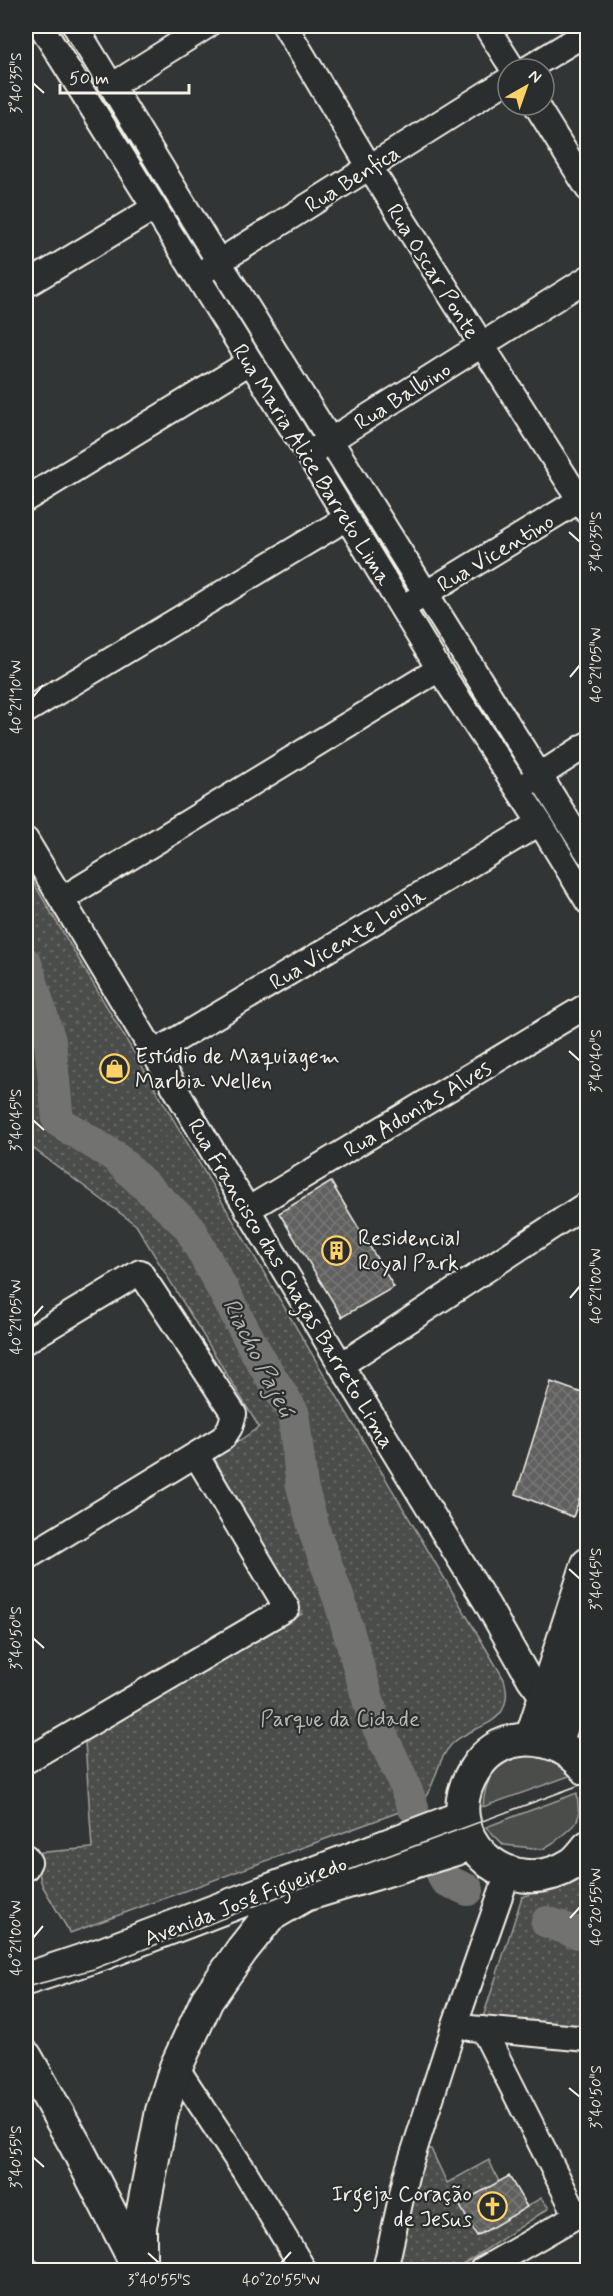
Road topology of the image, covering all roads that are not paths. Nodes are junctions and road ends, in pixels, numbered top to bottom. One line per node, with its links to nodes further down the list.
1 (40, 26): 14 (street, Rua Maria Alice Barreto Lima)
2 (75, 26): 9 (street, Rua Maria Alice Barreto Lima)
3 (207, 26): 9 (street)
4 (285, 26): 12 (street, Rua Oscar Ponte)
5 (486, 26): 7 (street)
6 (588, 32): 8 (street)
7 (505, 57)
8 (547, 57)
9 (113, 85): 15 (street, Rua Maria Alice Barreto Lima)
10 (496, 87): 12 (street, Rua Benfica)
11 (543, 117): 13 (street)
12 (369, 166): 15 (street, Rua Benfica); 19 (street, Rua Oscar Ponte)
13 (588, 189)
14 (154, 208): 16 (street, Rua Maria Alice Barreto Lima); 18 (street)
15 (219, 262): 16 (street, Rua Benfica); 21 (street, Rua Maria Alice Barreto Lima)
16 (196, 277): 20 (street, Rua Maria Alice Barreto Lima)
17 (588, 278): 19 (street, Rua Balbino)
18 (26, 285)
19 (481, 345): 21 (street, Rua Balbino); 24 (street, Rua Oscar Ponte)
20 (250, 362): 22 (street, Rua Maria Alice Barreto Lima); 23 (street)
21 (330, 440): 22 (street, Rua Balbino); 26 (street, Rua Maria Alice Barreto Lima)
22 (308, 454): 25 (street, Rua Maria Alice Barreto Lima)
23 (26, 500)
24 (585, 503): 26 (street, Rua Vicentino)
25 (347, 518): 27 (street, Rua Maria Alice Barreto Lima); 29 (street)
26 (425, 594): 27 (street, Rua Vicentino); 31 (street, Rua Maria Alice Barreto Lima)
27 (402, 608): 28 (street, Rua Maria Alice Barreto Lima)
28 (439, 669): 32 (street, Rua Maria Alice Barreto Lima); 36 (street)
29 (26, 711)
30 (588, 744): 31 (street)
31 (540, 775): 32 (street); 35 (street, Rua Maria Alice Barreto Lima)
32 (518, 789): 33 (street, Rua Maria Alice Barreto Lima)
33 (540, 823): 37 (street, Rua Maria Alice Barreto Lima); 39 (street, Rua Vicente Loiola)
34 (26, 840): 36 (street, Rua Francisco das Chagas Barreto Lima)
35 (588, 853)
36 (62, 899): 39 (street, Rua Francisco das Chagas Barreto Lima)
37 (588, 902)
38 (588, 1005): 41 (street, Rua Adonias Alves)
39 (154, 1053): 41 (street, Rua Francisco das Chagas Barreto Lima)
40 (588, 1203): 43 (street)
41 (247, 1210): 43 (street, Rua Francisco das Chagas Barreto Lima)
42 (26, 1341): 44 (street)
43 (341, 1365): 48 (street, Rua Francisco das Chagas Barreto Lima)
44 (196, 1455): 45 (street); 49 (street)
45 (26, 1558)
46 (588, 1564): 48 (main road)
47 (588, 1647): 48 (main road)
48 (548, 1726): 50 (main road); 51 (main road)
49 (26, 1761)
50 (588, 1770)
51 (467, 1830): 53 (main road); 54 (main road, Avenida José Figueiredo); 59 (main road, Avenida José Figueiredo)
52 (588, 1847): 53 (main road)
53 (508, 1873): 55 (street)
54 (26, 1978)
55 (454, 2027): 56 (street); 63 (street)
56 (483, 2029): 57 (street); 60 (street)
57 (588, 2039)
58 (26, 2057): 61 (main road)
59 (176, 2067): 61 (main road, Avenida José Figueiredo); 62 (street)
60 (582, 2211): 64 (street)
61 (139, 2269)
62 (304, 2271)
63 (385, 2271)
64 (482, 2271)

